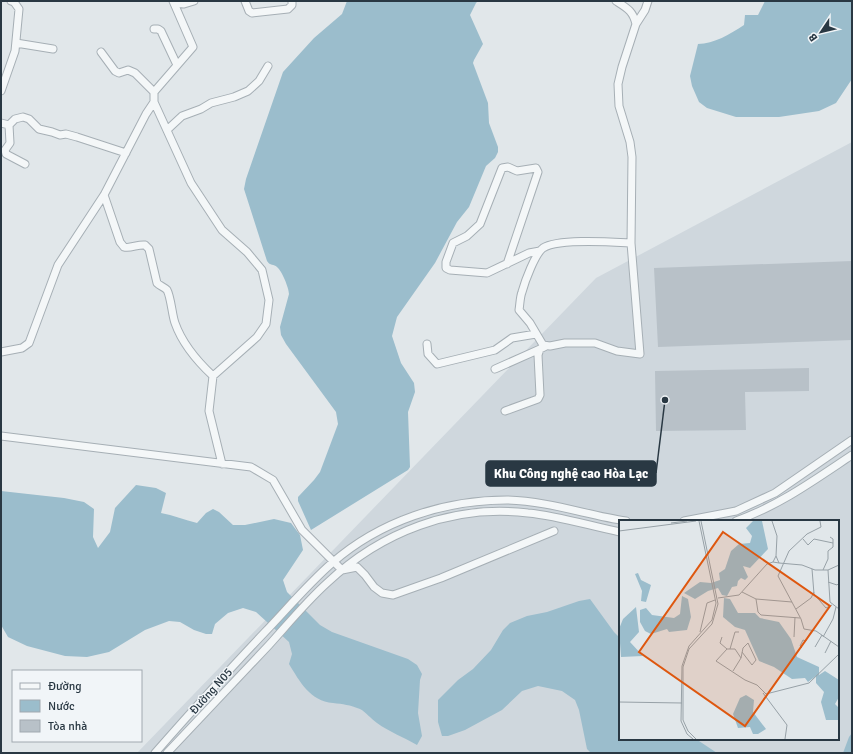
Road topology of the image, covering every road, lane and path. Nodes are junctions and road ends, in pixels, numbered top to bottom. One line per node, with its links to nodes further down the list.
1 (11, 1): 10 (street)
2 (194, 1): 7 (street)
3 (245, 1): 4 (street)
4 (292, 1)
5 (616, 1): 8 (street)
6 (648, 1): 8 (street)
7 (173, 2): 13 (street)
8 (636, 24): 23 (street)
9 (154, 29): 13 (street)
10 (16, 43): 11 (street); 15 (street)
11 (52, 48)
12 (101, 52): 16 (street)
13 (177, 65): 16 (street)
14 (268, 66): 19 (street)
15 (1, 91)
16 (154, 92): 17 (street)
17 (154, 102): 19 (street); 20 (street)
18 (5, 124): 20 (street); 21 (street)
19 (166, 130): 31 (street)
20 (126, 153): 22 (street)
21 (26, 164)
22 (104, 195): 29 (street); 31 (street)
23 (631, 243): 24 (street); 28 (street)
24 (540, 251): 25 (street); 26 (street)
25 (507, 264): 25 (street)
26 (536, 334): 27 (street); 28 (street)
27 (427, 344)
28 (543, 348): 30 (street); 32 (street)
29 (1, 352)
30 (495, 369)
31 (213, 376): 36 (street)
32 (505, 411)
33 (1, 436): 36 (street)
34 (852, 440): 38 (street)
35 (852, 455): 39 (street)
36 (222, 464): 42 (street)
37 (621, 520): 42 (street, Đường N05)
38 (689, 520)
39 (738, 520)
40 (554, 531): 43 (street)
41 (619, 532): 43 (street, Đường N05)
42 (333, 562): 43 (street); 44 (street, Đường N05)
43 (342, 570): 45 (street, Đường N05)
44 (155, 753)
45 (168, 753)

